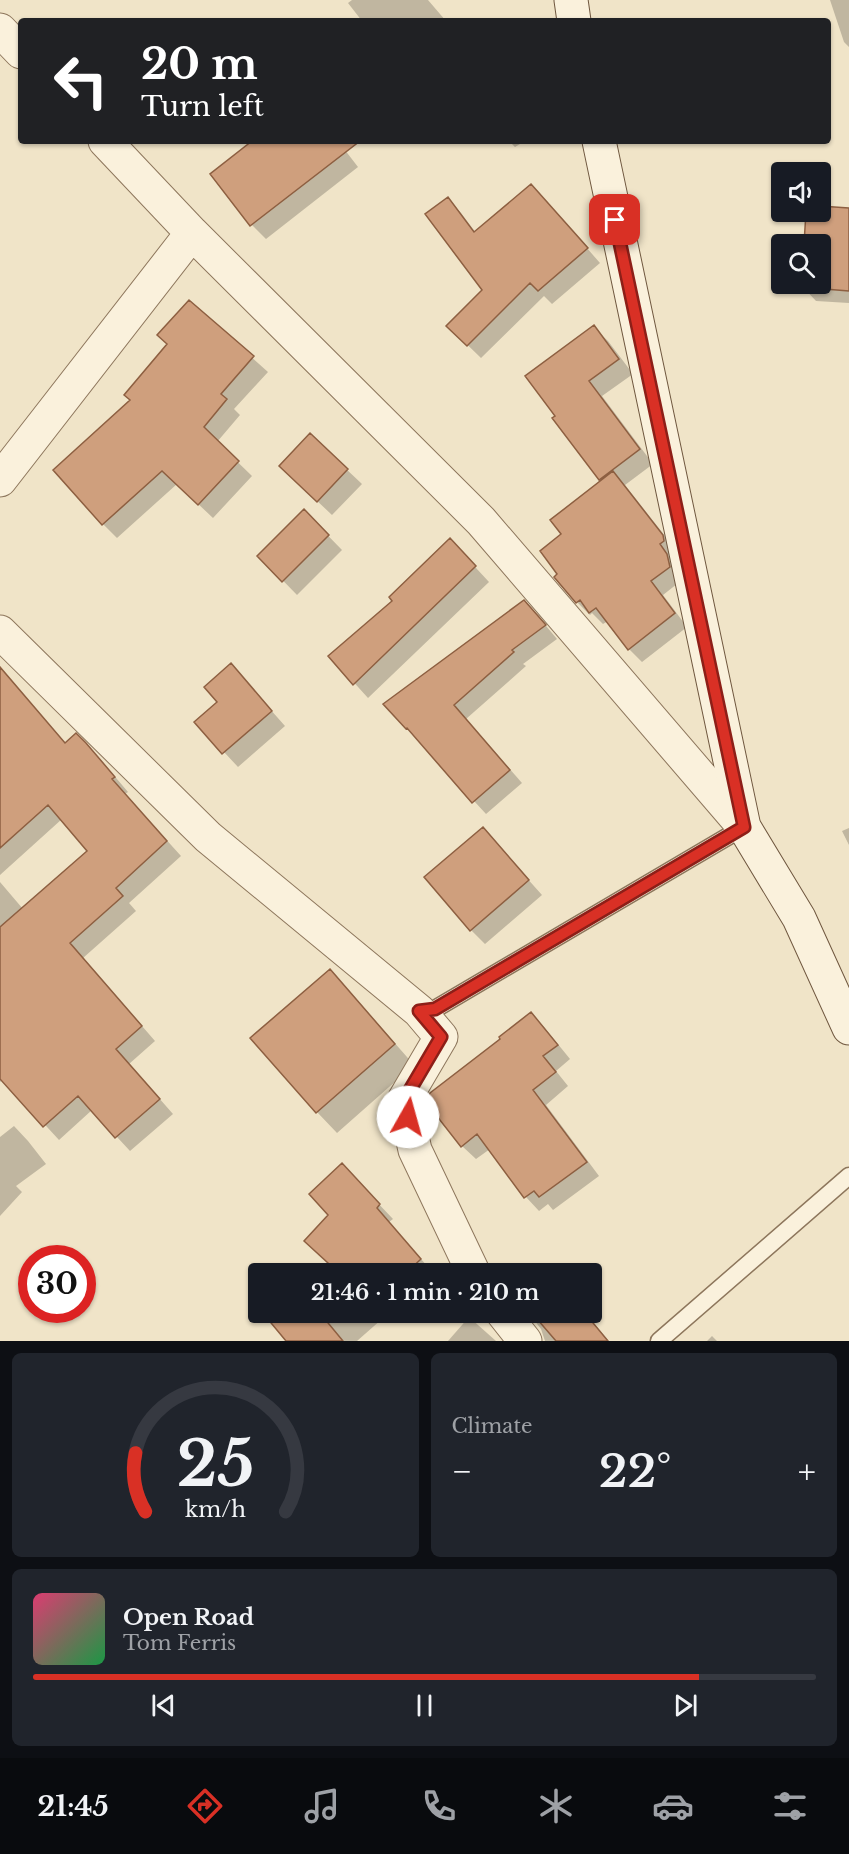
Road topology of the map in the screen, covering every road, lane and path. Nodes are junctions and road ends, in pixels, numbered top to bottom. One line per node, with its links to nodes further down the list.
1 (571, 0): 2 (street)
2 (574, 18)
3 (0, 30): 4 (street)
4 (18, 49)
5 (108, 144): 7 (street)
6 (600, 144): 10 (street)
7 (192, 232): 8 (street); 10 (street)
8 (0, 480)
9 (0, 632): 11 (street)
10 (744, 827): 11 (lane); 12 (street)
11 (419, 1011): 14 (street)
12 (849, 1028)
13 (849, 1176): 17 (lane)
14 (469, 1263)
15 (511, 1323): 16 (street)
16 (525, 1341)
17 (659, 1341)

